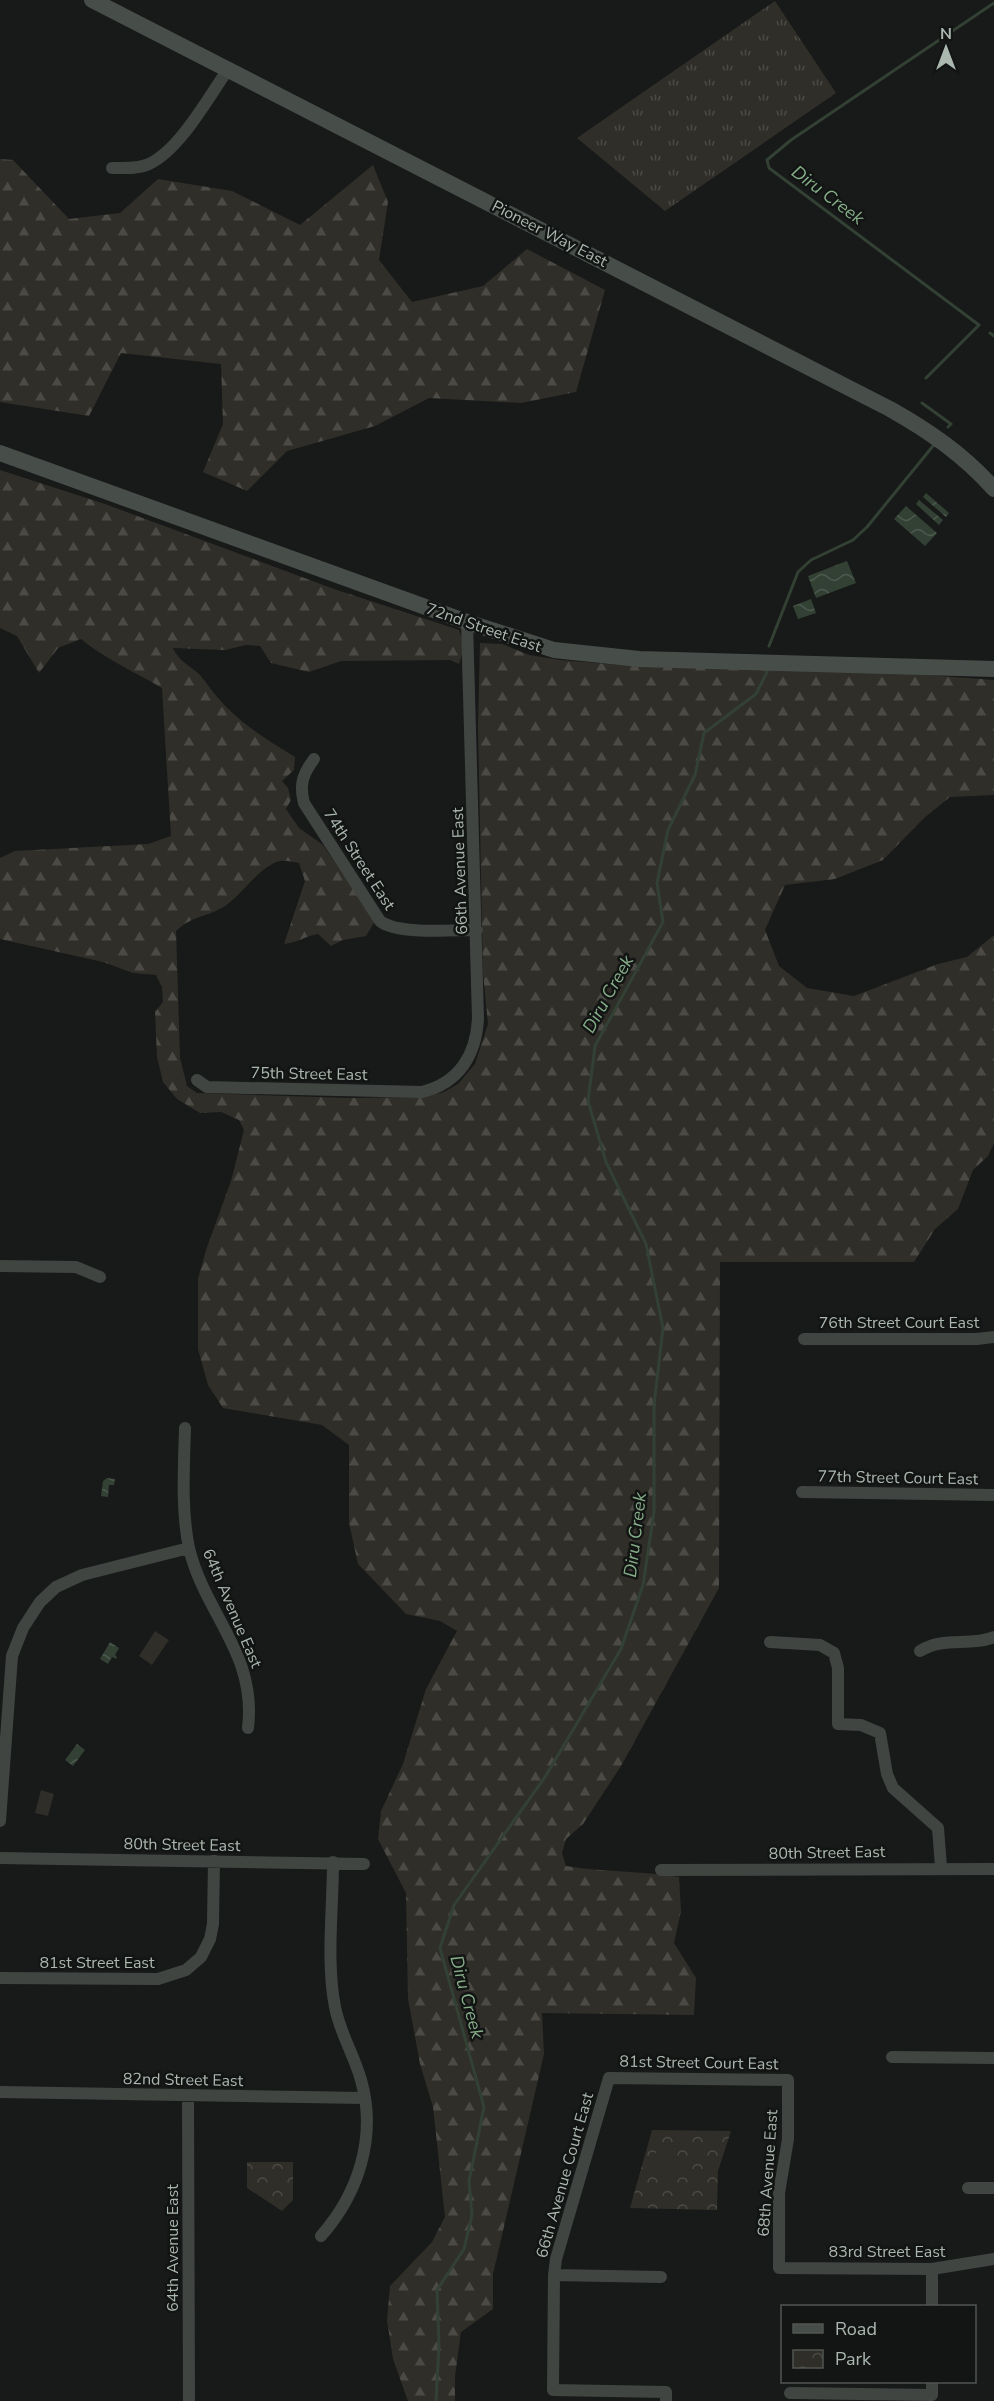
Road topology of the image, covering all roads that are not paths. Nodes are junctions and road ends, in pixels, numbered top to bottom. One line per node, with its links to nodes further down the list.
1 (92, 0): 2 (main road, Pioneer Way East)
2 (229, 68): 3 (street); 5 (main road, Pioneer Way East)
3 (112, 168)
4 (0, 453): 6 (main road, 72nd Street East)
5 (994, 489)
6 (467, 622): 7 (main road, 72nd Street East); 9 (street, 66th Avenue East)
7 (994, 669)
8 (315, 759): 9 (street, 74th Street East)
9 (477, 930): 11 (street, 66th Avenue East)
10 (197, 1080): 11 (street, 75th Street East)
11 (422, 1092)
12 (0, 1266): 13 (street)
13 (100, 1277)
14 (994, 1336): 15 (street, 76th Street Court East)
15 (804, 1339)
16 (185, 1428): 19 (street, 64th Avenue East)
17 (802, 1492): 18 (street, 77th Street Court East)
18 (994, 1495)
19 (189, 1548): 23 (street, 64th Avenue East); 24 (street)
20 (994, 1637): 22 (street)
21 (770, 1642): 29 (street)
22 (920, 1651)
23 (248, 1728)
24 (0, 1821)
25 (0, 1858): 26 (street, 80th Street East)
26 (214, 1861): 27 (street, 80th Street East); 32 (street, 81st Street East)
27 (333, 1862): 28 (street, 80th Street East); 39 (street)
28 (364, 1864)
29 (941, 1867): 30 (street, 80th Street East); 31 (street, 80th Street East)
30 (994, 1869)
31 (661, 1870)
32 (0, 1978)
33 (892, 2057): 34 (street)
34 (994, 2058)
35 (609, 2078): 36 (street, 81st Street Court East); 46 (street, 66th Avenue Court East)
36 (788, 2080): 44 (street, 68th Avenue East)
37 (0, 2092): 38 (street, 82nd Street East)
38 (188, 2095): 39 (street, 82nd Street East); 52 (street, 64th Avenue East)
39 (365, 2098): 42 (street)
40 (968, 2188): 41 (street)
41 (994, 2188)
42 (321, 2236)
43 (994, 2259): 45 (street, 83rd Street East)
44 (779, 2268): 45 (street, 83rd Street East)
45 (932, 2270): 48 (street)
46 (554, 2276): 47 (street); 51 (street, 66th Avenue Court East)
47 (661, 2277)
48 (932, 2305)
49 (932, 2383): 50 (street)
50 (790, 2393)
51 (666, 2396)
52 (189, 2401)

